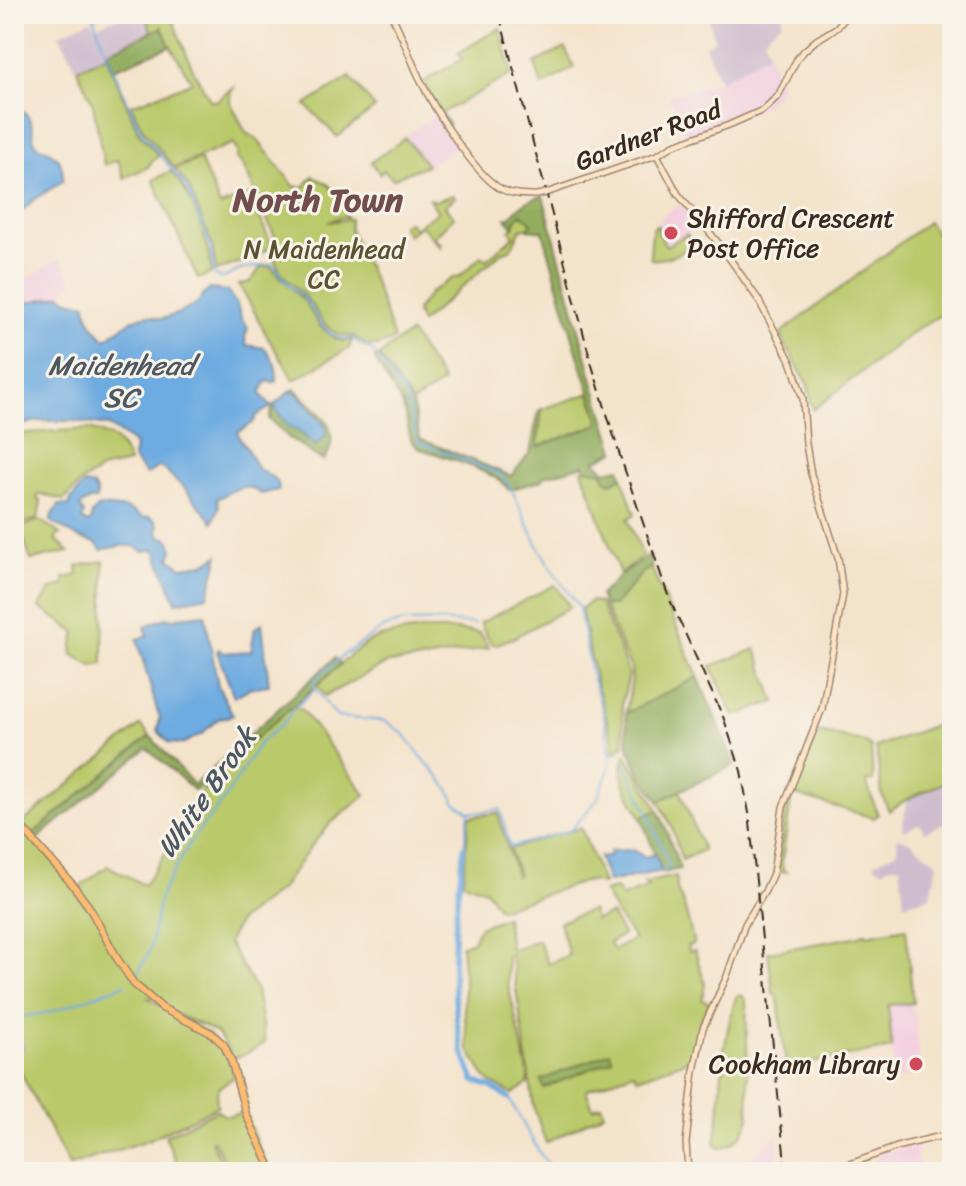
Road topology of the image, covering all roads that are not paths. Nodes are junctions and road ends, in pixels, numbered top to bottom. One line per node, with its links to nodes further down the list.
1 (391, 14): 3 (main road, Gardner Road, bridge)
2 (849, 14): 3 (main road, Gardner Road)
3 (657, 155): 7 (main road)
4 (14, 819): 6 (main road)
5 (952, 1136): 8 (main road)
6 (273, 1172)
7 (688, 1172)
8 (802, 1172)

